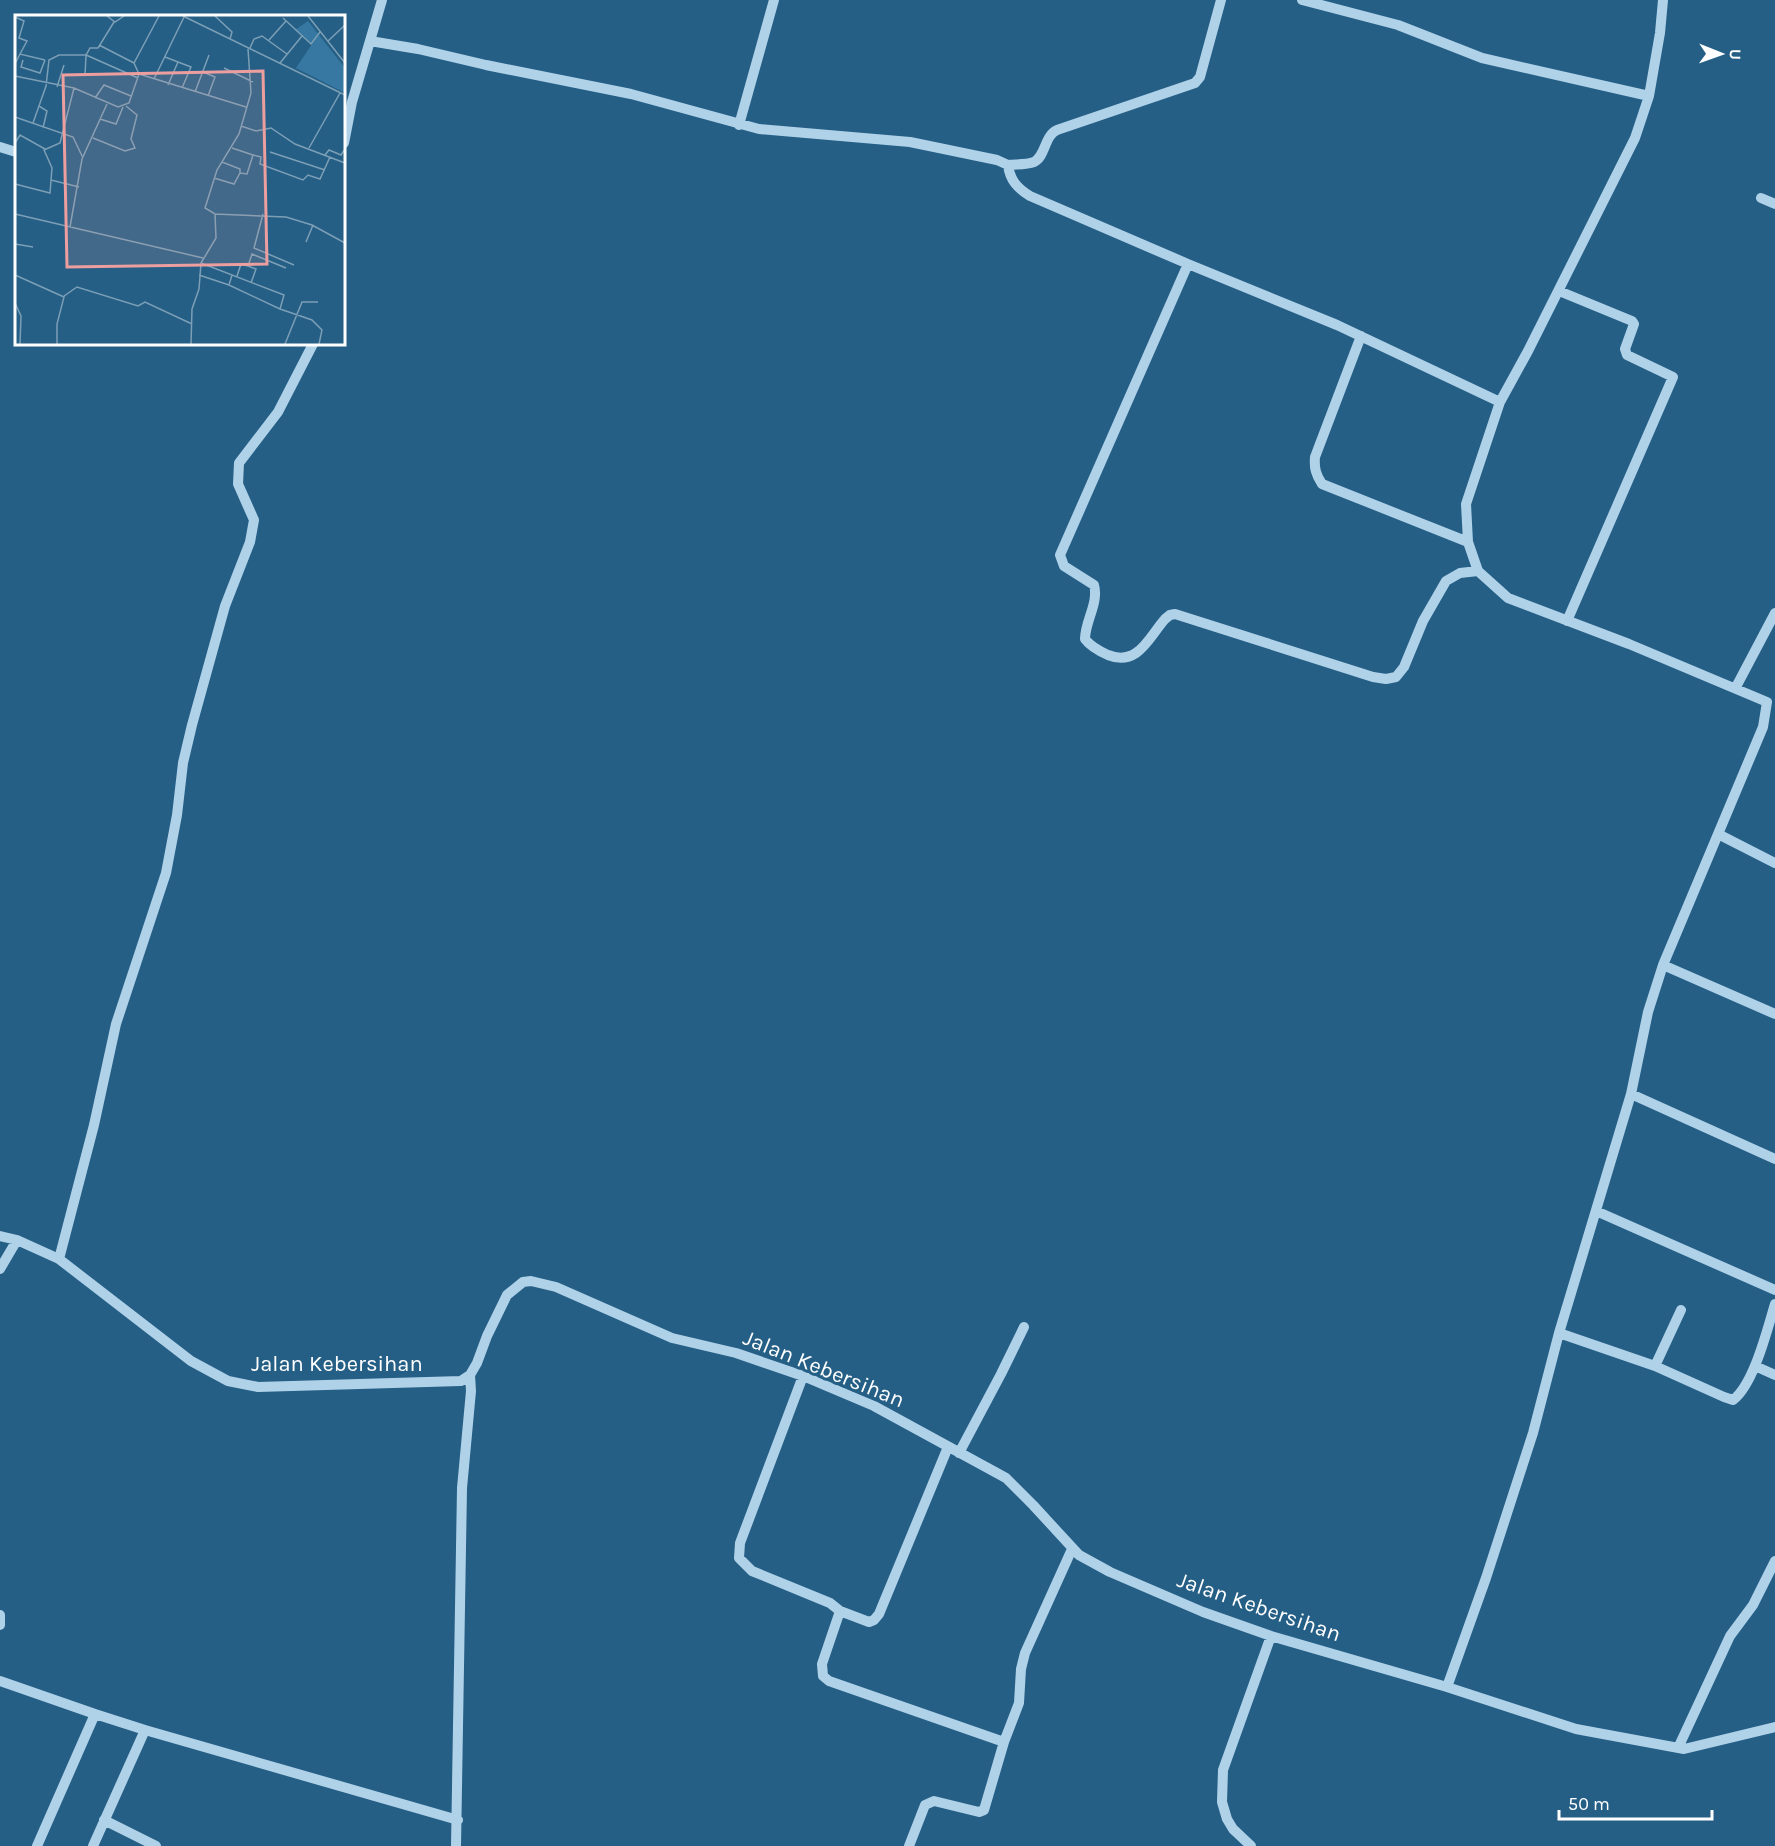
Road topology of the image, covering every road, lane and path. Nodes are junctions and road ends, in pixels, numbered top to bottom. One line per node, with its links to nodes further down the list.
1 (382, 0): 6 (street)
2 (774, 0): 8 (street)
3 (1221, 0): 12 (street)
4 (1302, 0): 7 (street)
5 (1663, 0): 7 (street)
6 (370, 41): 8 (street); 9 (street)
7 (1648, 96): 16 (street)
8 (739, 124): 12 (street)
9 (345, 138)
10 (0, 147): 11 (street)
11 (15, 152)
12 (1008, 165): 15 (street)
13 (1761, 198): 14 (street)
14 (1775, 204)
15 (1188, 264): 17 (street); 21 (street)
16 (1559, 291): 19 (street); 23 (street)
17 (1361, 336): 19 (street); 20 (street)
18 (312, 345): 35 (street)
19 (1500, 402): 20 (street)
20 (1468, 542): 21 (street)
21 (1478, 571): 23 (street)
22 (1775, 613): 24 (street)
23 (1567, 621): 24 (street)
24 (1736, 687): 25 (street)
25 (1771, 700): 26 (street)
26 (1718, 834): 27 (street); 28 (street)
27 (1775, 863)
28 (1663, 966): 29 (street); 30 (street)
29 (1775, 1014)
30 (1631, 1094): 31 (street); 32 (street)
31 (1775, 1159)
32 (1596, 1211): 37 (street); 41 (street)
33 (0, 1236): 34 (street, Jalan Kebersihan)
34 (17, 1240): 35 (street, Jalan Kebersihan); 36 (street)
35 (59, 1259): 44 (street, Jalan Kebersihan)
36 (0, 1269)
37 (1775, 1290)
38 (1775, 1304): 43 (street)
39 (1681, 1310): 42 (street)
40 (1024, 1327): 48 (street)
41 (1559, 1333): 42 (street); 56 (street)
42 (1655, 1366): 43 (street)
43 (1755, 1366): 45 (street)
44 (470, 1375): 46 (street, Jalan Kebersihan); 63 (street)
45 (1775, 1375)
46 (802, 1376): 47 (street, Jalan Kebersihan); 51 (street)
47 (948, 1447): 48 (street, Jalan Kebersihan); 51 (street)
48 (958, 1453): 49 (street, Jalan Kebersihan)
49 (1072, 1549): 54 (street, Jalan Kebersihan); 60 (street)
50 (1775, 1561): 61 (street)
51 (840, 1611): 60 (street)
52 (0, 1615): 53 (street)
53 (0, 1625)
54 (1271, 1636): 56 (street, Jalan Kebersihan); 69 (street)
55 (0, 1681): 57 (street)
56 (1447, 1687): 61 (street, Jalan Kebersihan)
57 (95, 1714): 59 (street); 64 (street)
58 (1775, 1727): 61 (street, Jalan Kebersihan)
59 (145, 1730): 62 (street); 63 (street)
60 (1004, 1742): 68 (street)
61 (1678, 1749)
62 (104, 1820): 65 (street); 66 (street)
63 (458, 1820): 67 (street)
64 (37, 1846)
65 (93, 1846)
66 (156, 1846)
67 (456, 1846)
68 (909, 1846)
69 (1251, 1846)

